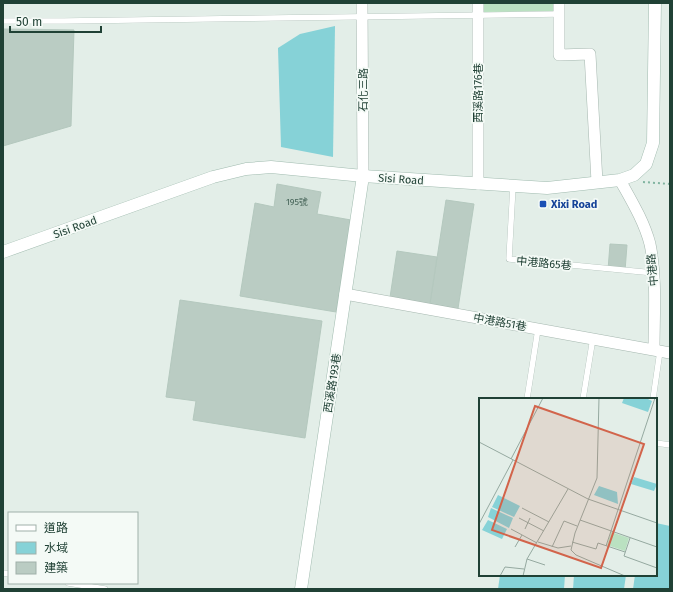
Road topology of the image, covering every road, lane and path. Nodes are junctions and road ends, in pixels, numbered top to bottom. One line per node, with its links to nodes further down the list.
1 (362, 3): 7 (street, 石化三路)
2 (478, 3): 6 (street, 西溪路176巷)
3 (559, 3): 5 (street)
4 (655, 3): 10 (street, Sisi Road)
5 (559, 14): 6 (lane); 11 (street)
6 (478, 16): 7 (lane); 12 (street, 西溪路176巷)
7 (362, 18): 8 (lane); 9 (street, 石化三路)
8 (3, 21)
9 (363, 176): 12 (street, Sisi Road); 14 (street, Sisi Road); 16 (street, 西溪路193巷)
10 (620, 180): 11 (street, Sisi Road); 15 (street, 中港路)
11 (597, 182): 13 (street, Sisi Road)
12 (478, 184): 13 (street, Sisi Road)
13 (513, 186): 15 (lane, 中港路65巷)
14 (3, 252)
15 (654, 273): 19 (street, 中港路)
16 (345, 294): 17 (street, 中港路51巷); 27 (street, 西溪路193巷)
17 (538, 329): 18 (street, 中港路51巷); 20 (lane)
18 (593, 338): 19 (street, 中港路51巷); 21 (lane)
19 (661, 351): 22 (lane)
20 (527, 398)
21 (583, 398)
22 (653, 398)
23 (657, 443): 24 (lane)
24 (670, 445)
25 (74, 584): 26 (lane)
26 (105, 589)
27 (301, 589)

